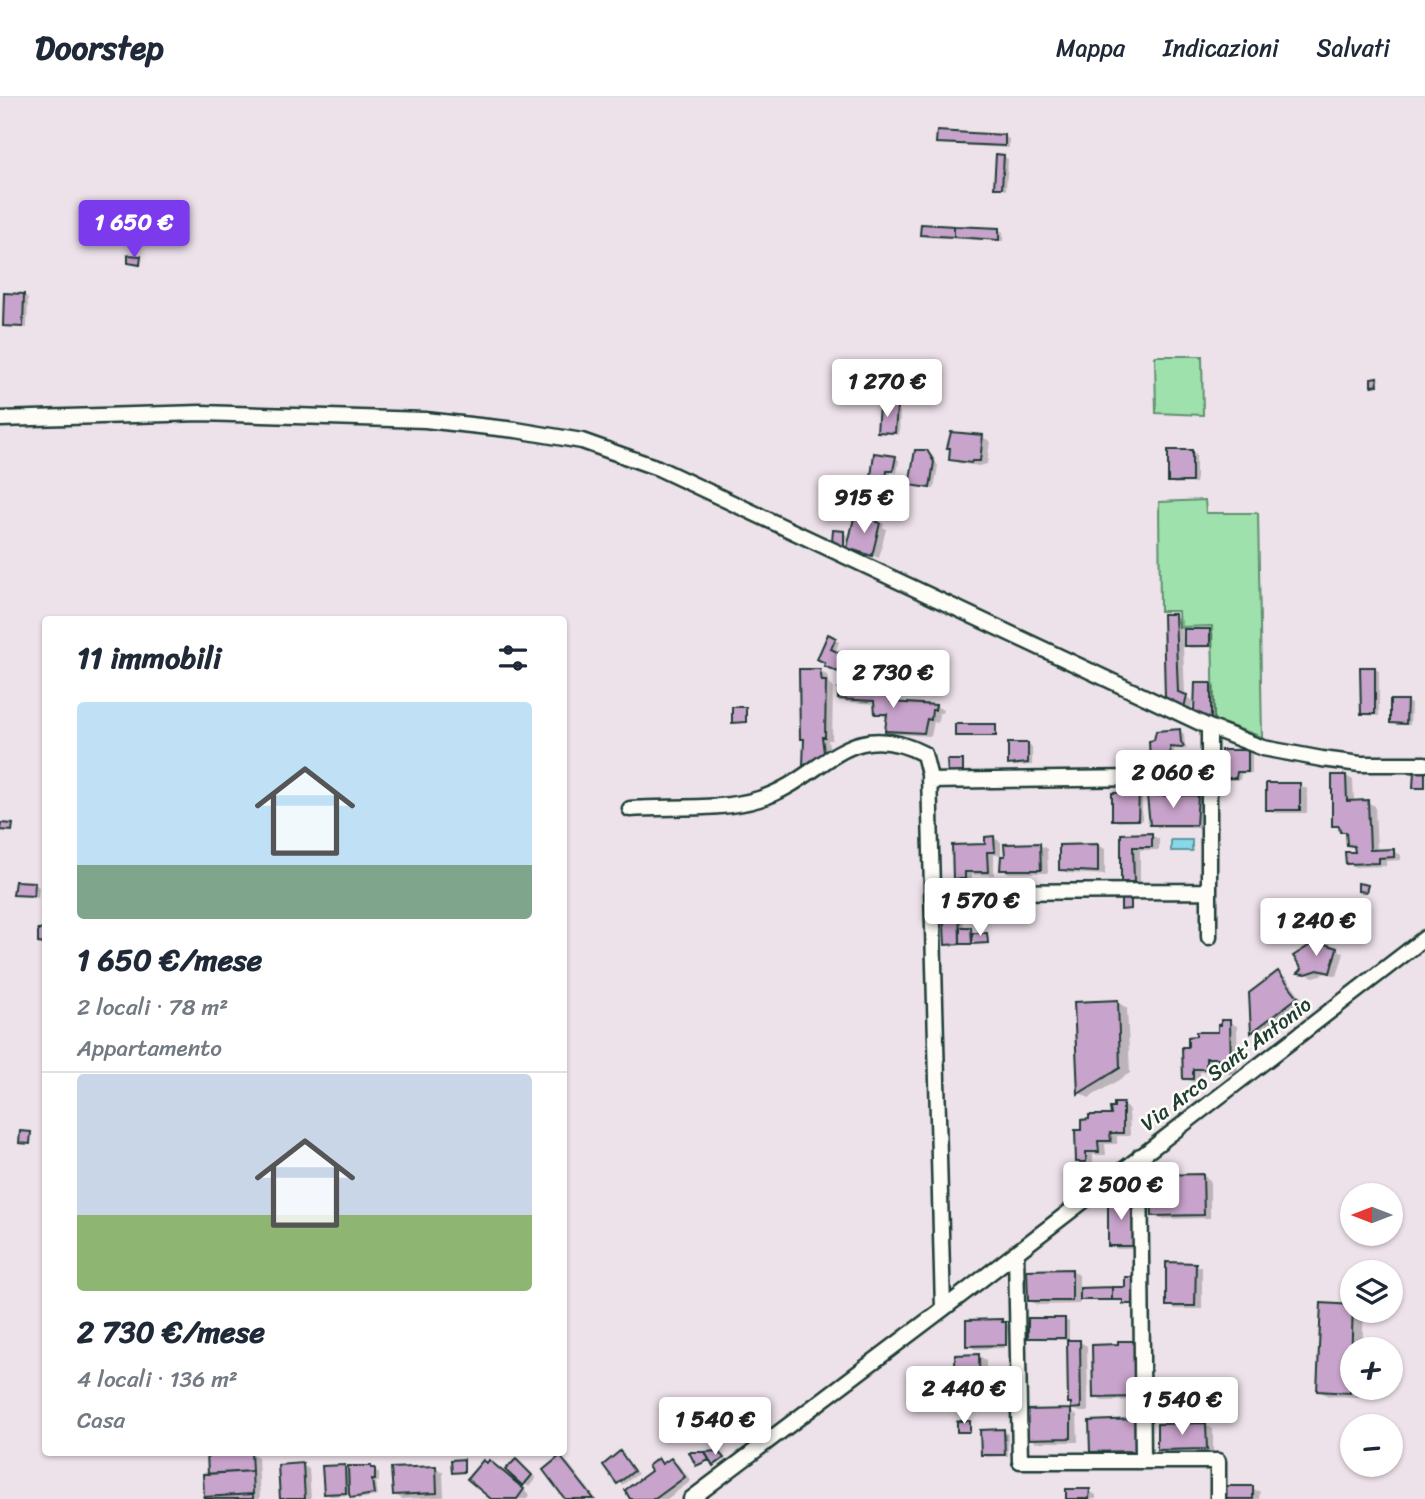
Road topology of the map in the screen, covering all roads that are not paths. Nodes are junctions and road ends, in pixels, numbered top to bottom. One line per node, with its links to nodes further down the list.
1 (0, 419): 2 (street)
2 (1209, 727): 3 (street); 4 (street)
3 (1425, 764)
4 (1210, 777): 5 (street); 7 (street)
5 (929, 781): 6 (street); 8 (street)
6 (630, 809)
7 (1209, 891): 8 (street); 9 (street)
8 (933, 892): 13 (street)
9 (1209, 937)
10 (1425, 938): 11 (street, Via Arco Sant'Antonio)
11 (1140, 1156): 12 (street, Via Arco Sant'Antonio); 14 (street)
12 (1016, 1252): 13 (street, Via Arco Sant'Antonio); 14 (street)
13 (943, 1309): 15 (street, Via Arco Sant'Antonio)
14 (1143, 1460): 16 (street)
15 (691, 1499)
16 (1218, 1499)

